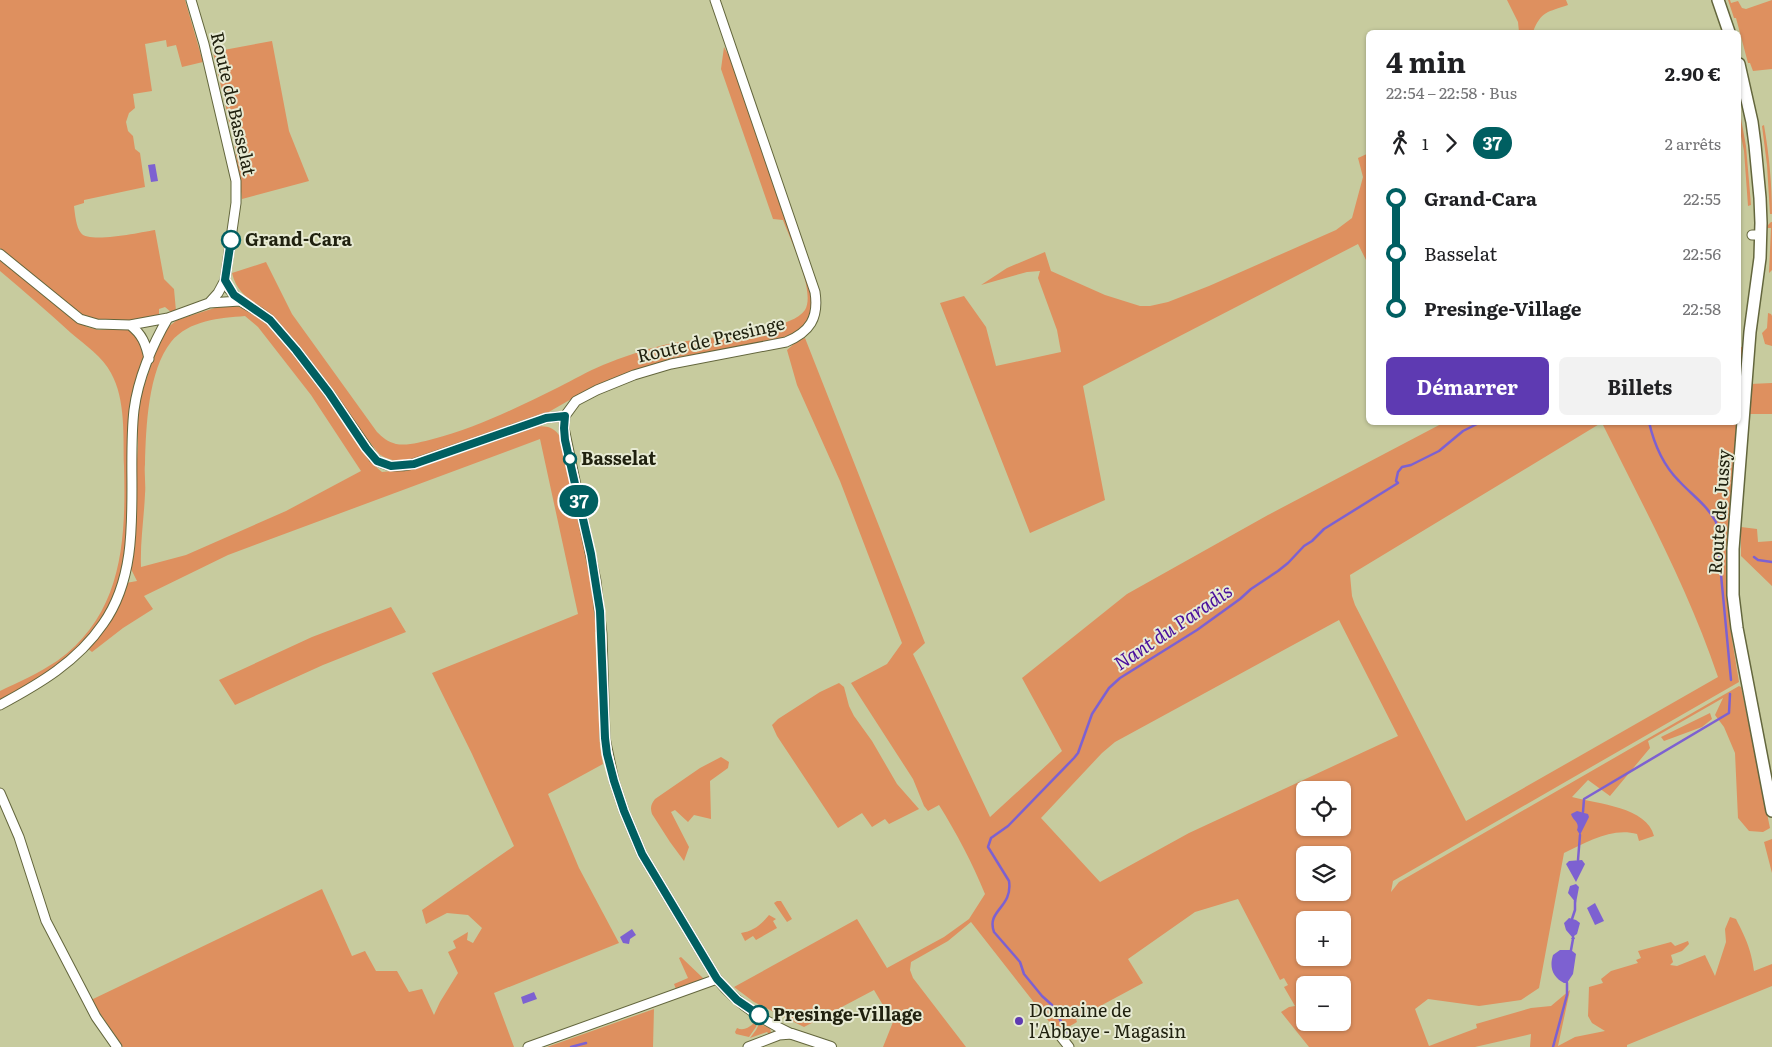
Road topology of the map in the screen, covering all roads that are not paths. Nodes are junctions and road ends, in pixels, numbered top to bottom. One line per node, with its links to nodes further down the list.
1 (191, 0): 7 (street, Route de Basselat)
2 (715, 0): 13 (street, Route de Presinge)
3 (1718, 0): 4 (main road)
4 (1728, 30)
5 (1741, 73): 16 (main road, Route de Jussy)
6 (0, 254): 11 (street)
7 (225, 280): 8 (street); 9 (street)
8 (240, 301): 9 (street); 13 (street)
9 (209, 303): 10 (street)
10 (168, 318): 11 (street); 12 (street)
11 (130, 325): 12 (street)
12 (149, 360): 14 (street)
13 (565, 416): 17 (street)
14 (0, 705)
15 (0, 793): 19 (street)
16 (1772, 811)
17 (717, 979): 18 (street); 20 (street)
18 (792, 1034): 21 (street); 22 (street)
19 (117, 1047)
20 (528, 1047)
21 (748, 1047)
22 (831, 1047)

